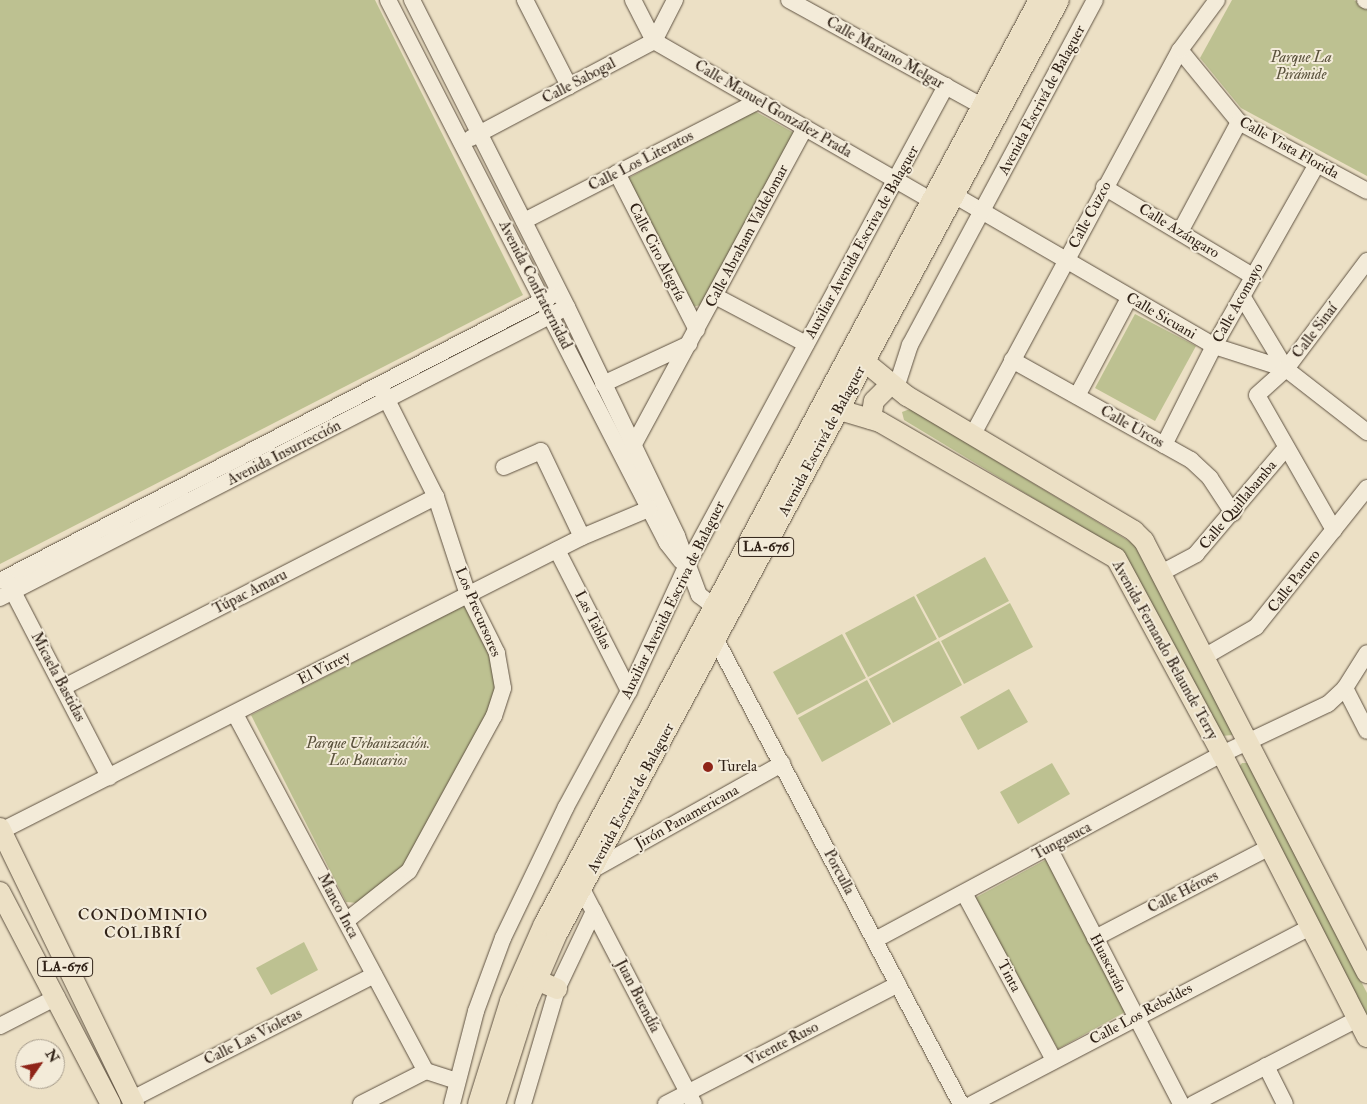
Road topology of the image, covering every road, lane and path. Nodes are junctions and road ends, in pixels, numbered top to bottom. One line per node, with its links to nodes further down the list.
1 (388, 0): 20 (street, Avenida Confraternidad)
2 (412, 0): 19 (street, Avenida Confraternidad)
3 (524, 0): 13 (street)
4 (633, 0): 11 (street)
5 (675, 0): 11 (street)
6 (788, 0): 14 (street, Calle Mariano Melgar)
7 (1039, 0): 16 (main road, Avenida Escrivá de Balaguer / LA-676)
8 (1059, 0): 26 (main road, Avenida Escrivá de Balaguer / LA-676)
9 (1095, 0): 28 (street, Avenida Escrivá de Balaguer)
10 (1217, 0): 12 (street, Calle Cuzco)
11 (654, 41): 13 (street, Calle Sabogal); 15 (street, Calle Manuel González Prada)
12 (1180, 50): 17 (street, Calle Vista Florida); 24 (street, Calle Cuzco)
13 (569, 86): 19 (street, Calle Sabogal)
14 (946, 86): 16 (street, Calle Mariano Melgar); 23 (street, Auxiliar Avenida Escriva de Balaguer)
15 (758, 101): 18 (street, Calle Manuel González Prada); 22 (street, Calle Los Literatos)
16 (982, 106): 27 (main road, Avenida Escrivá de Balaguer / LA-676)
17 (1239, 122): 21 (street, Calle Vista Florida); 30 (street)
18 (805, 128): 23 (street, Calle Manuel González Prada); 35 (street, Calle Abraham Valdelomar)
19 (480, 133): 20 (street, Calle Sabogal); 29 (street, Avenida Confraternidad)
20 (462, 143): 38 (street, Avenida Confraternidad)
21 (1317, 164): 25 (street, Calle Vista Florida); 33 (street, Calle Acomayo)
22 (617, 173): 29 (street, Calle Los Literatos); 41 (street, Calle Ciro Alegría)
23 (898, 181): 27 (street, Calle Manuel González Prada); 43 (street, Auxiliar Avenida Escriva de Balaguer)
24 (1104, 187): 30 (street, Calle Azángaro); 31 (street, Calle Cuzco)
25 (1367, 191)
26 (954, 195): 28 (street, Calle Sicuani); 45 (main road, Avenida Escrivá de Balaguer / LA-676)
27 (932, 201): 45 (main road, Avenida Escrivá de Balaguer / LA-676)
28 (983, 212): 31 (street, Calle Sicuani); 49 (street, Avenida Escrivá de Balaguer)
29 (524, 221): 34 (street, Avenida Confraternidad)
30 (1180, 232): 33 (street, Calle Azángaro)
31 (1065, 261): 37 (street, Calle Sicuani); 46 (street, Calle Cuzco)
32 (1367, 262): 47 (street, Calle Sinaí)
33 (1253, 276): 36 (street, Calle Acomayo)
34 (560, 292): 38 (street, Avenida Insurrección); 39 (street, Avenida Confraternidad)
35 (715, 296): 41 (street, Calle Abraham Valdelomar); 43 (street)
36 (1242, 296): 44 (street, Calle Acomayo); 47 (street)
37 (1130, 298): 44 (street, Calle Sicuani); 51 (street)
38 (543, 300): 40 (street, Avenida Confraternidad); 50 (street, Avenida Insurrección)
39 (567, 307): 40 (street, Avenida Insurrección); 48 (street, Avenida Confraternidad)
40 (551, 315): 50 (street, Avenida Insurrección); 62 (street, Avenida Confraternidad)
41 (697, 330): 42 (street, Calle Abraham Valdelomar)
42 (689, 344): 48 (street); 57 (street, Calle Abraham Valdelomar)
43 (806, 344): 67 (street, Auxiliar Avenida Escriva de Balaguer)
44 (1214, 346): 47 (street, Calle Sicuani); 56 (street, Calle Acomayo)
45 (858, 355): 49 (main road, Avenida Fernando Belaunde Terry); 52 (main road, Avenida Escrivá de Balaguer / LA-676)
46 (1012, 360): 51 (street, Calle Urcos); 55 (street, Calle Cuzco)
47 (1286, 369): 54 (street, Calle Sicuani); 58 (street, Calle Sinaí)
48 (603, 384): 57 (street, Avenida Confraternidad)
49 (894, 386): 53 (main road); 55 (main road, Avenida Fernando Belaunde Terry)
50 (384, 393): 61 (street, Los Precursores); 69 (street, Avenida Insurrección)
51 (1077, 396): 56 (street, Calle Urcos)
52 (830, 407): 53 (main road, Avenida Fernando Belaunde Terry); 71 (main road, Avenida Escrivá de Balaguer / LA-676); 72 (main road, Avenida Escrivá de Balaguer / LA-676)
53 (871, 419): 81 (main road, Avenida Fernando Belaunde Terry)
54 (1367, 432)
55 (972, 436): 68 (main road, Avenida Fernando Belaunde Terry)
56 (1164, 445): 63 (street, Calle Urcos)
57 (634, 446): 67 (street, Avenida Confraternidad)
58 (1286, 448): 63 (street, Calle Quillabamba); 64 (street)
59 (504, 467): 65 (street)
60 (1367, 488): 64 (street, Calle Paruro)
61 (436, 497): 70 (street, Los Precursores); 75 (street, Túpac Amaru)
62 (649, 509): 65 (street, El Virrey); 67 (street, Avenida Confraternidad)
63 (1233, 513): 68 (street, Calle Quillabamba)
64 (1334, 530): 74 (street, Calle Paruro)
65 (582, 536): 66 (street, El Virrey)
66 (557, 550): 70 (street, El Virrey); 77 (street, Las Tablas)
67 (686, 567): 71 (street, Avenida Confraternidad); 77 (street, Auxiliar Avenida Escriva de Balaguer)
68 (1161, 573): 74 (main road, Avenida Fernando Belaunde Terry)
69 (5, 587): 75 (street, Micaela Bastidas)
70 (468, 595): 78 (street, El Virrey); 92 (street, Los Precursores)
71 (715, 608): 115 (main road, Avenida Escrivá de Balaguer / LA-676)
72 (716, 640): 82 (street, Porculla); 87 (main road, Avenida Escrivá de Balaguer / LA-676)
73 (1367, 653): 76 (street, Tungasuca)
74 (1204, 657): 80 (main road, Avenida Fernando Belaunde Terry)
75 (64, 687): 83 (street, Micaela Bastidas)
76 (1345, 688): 79 (street); 80 (street, Tungasuca)
77 (629, 691): 109 (street, Auxiliar Avenida Escriva de Balaguer)
78 (236, 714): 83 (street, El Virrey); 92 (street, Manco Inca)
79 (1367, 731)
80 (1249, 741): 81 (street, Tungasuca); 96 (main road, Avenida Fernando Belaunde Terry)
81 (1222, 754): 85 (main road, Avenida Fernando Belaunde Terry); 86 (street, Tungasuca)
82 (782, 764): 87 (street, Jirón Panamericana); 95 (street, Porculla)
83 (109, 777): 84 (street, El Virrey)
84 (1, 830): 111 (main road, LA-676)
85 (1270, 847): 93 (main road, Avenida Fernando Belaunde Terry); 94 (street, Calle Héroes)
86 (1049, 848): 90 (street, Tungasuca); 94 (street, Huascarán)
87 (592, 870): 88 (main road, Avenida Escrivá de Balaguer / LA-676)
88 (582, 889): 91 (street, Juan Buendía); 98 (main road, Avenida Escrivá de Balaguer / LA-676)
89 (0, 892): 101 (main road, LA-676)
90 (964, 893): 95 (street, Tungasuca); 106 (street, Tinta)
91 (594, 911): 100 (street); 110 (street, Juan Buendía)
92 (346, 921): 97 (street, Manco Inca)
93 (1311, 927): 102 (street, Calle Los Rebeldes); 103 (main road, Avenida Fernando Belaunde Terry)
94 (1095, 938): 102 (street, Huascarán)
95 (874, 940): 99 (street, Porculla)
96 (1367, 973)
97 (374, 975): 108 (street, Manco Inca); 111 (street, Calle Las Violetas)
98 (537, 980): 100 (main road); 116 (main road, Avenida Escrivá de Balaguer / LA-676)
99 (898, 984): 110 (street, Vicente Ruso); 119 (street, Porculla)
100 (558, 989): 117 (street)
101 (57, 998): 104 (street); 112 (main road, LA-676)
102 (1135, 1016): 106 (street, Calle Los Rebeldes); 121 (street, Huascarán)
103 (1358, 1019): 105 (main road, Avenida Fernando Belaunde Terry); 107 (street)
104 (0, 1026)
105 (1367, 1037)
106 (1054, 1060): 120 (street, Calle Los Rebeldes)
107 (1266, 1066): 122 (street); 123 (street)
108 (426, 1071): 109 (street); 113 (street)
109 (456, 1081): 114 (street, Auxiliar Avenida Escriva de Balaguer)
110 (691, 1098): 118 (street, Vicente Ruso)
111 (133, 1102)
112 (111, 1104)
113 (361, 1104)
114 (452, 1104)
115 (478, 1104)
116 (495, 1104)
117 (523, 1104)
118 (666, 1104)
119 (961, 1104)
120 (972, 1104)
121 (1181, 1104)
122 (1193, 1104)
123 (1285, 1104)

